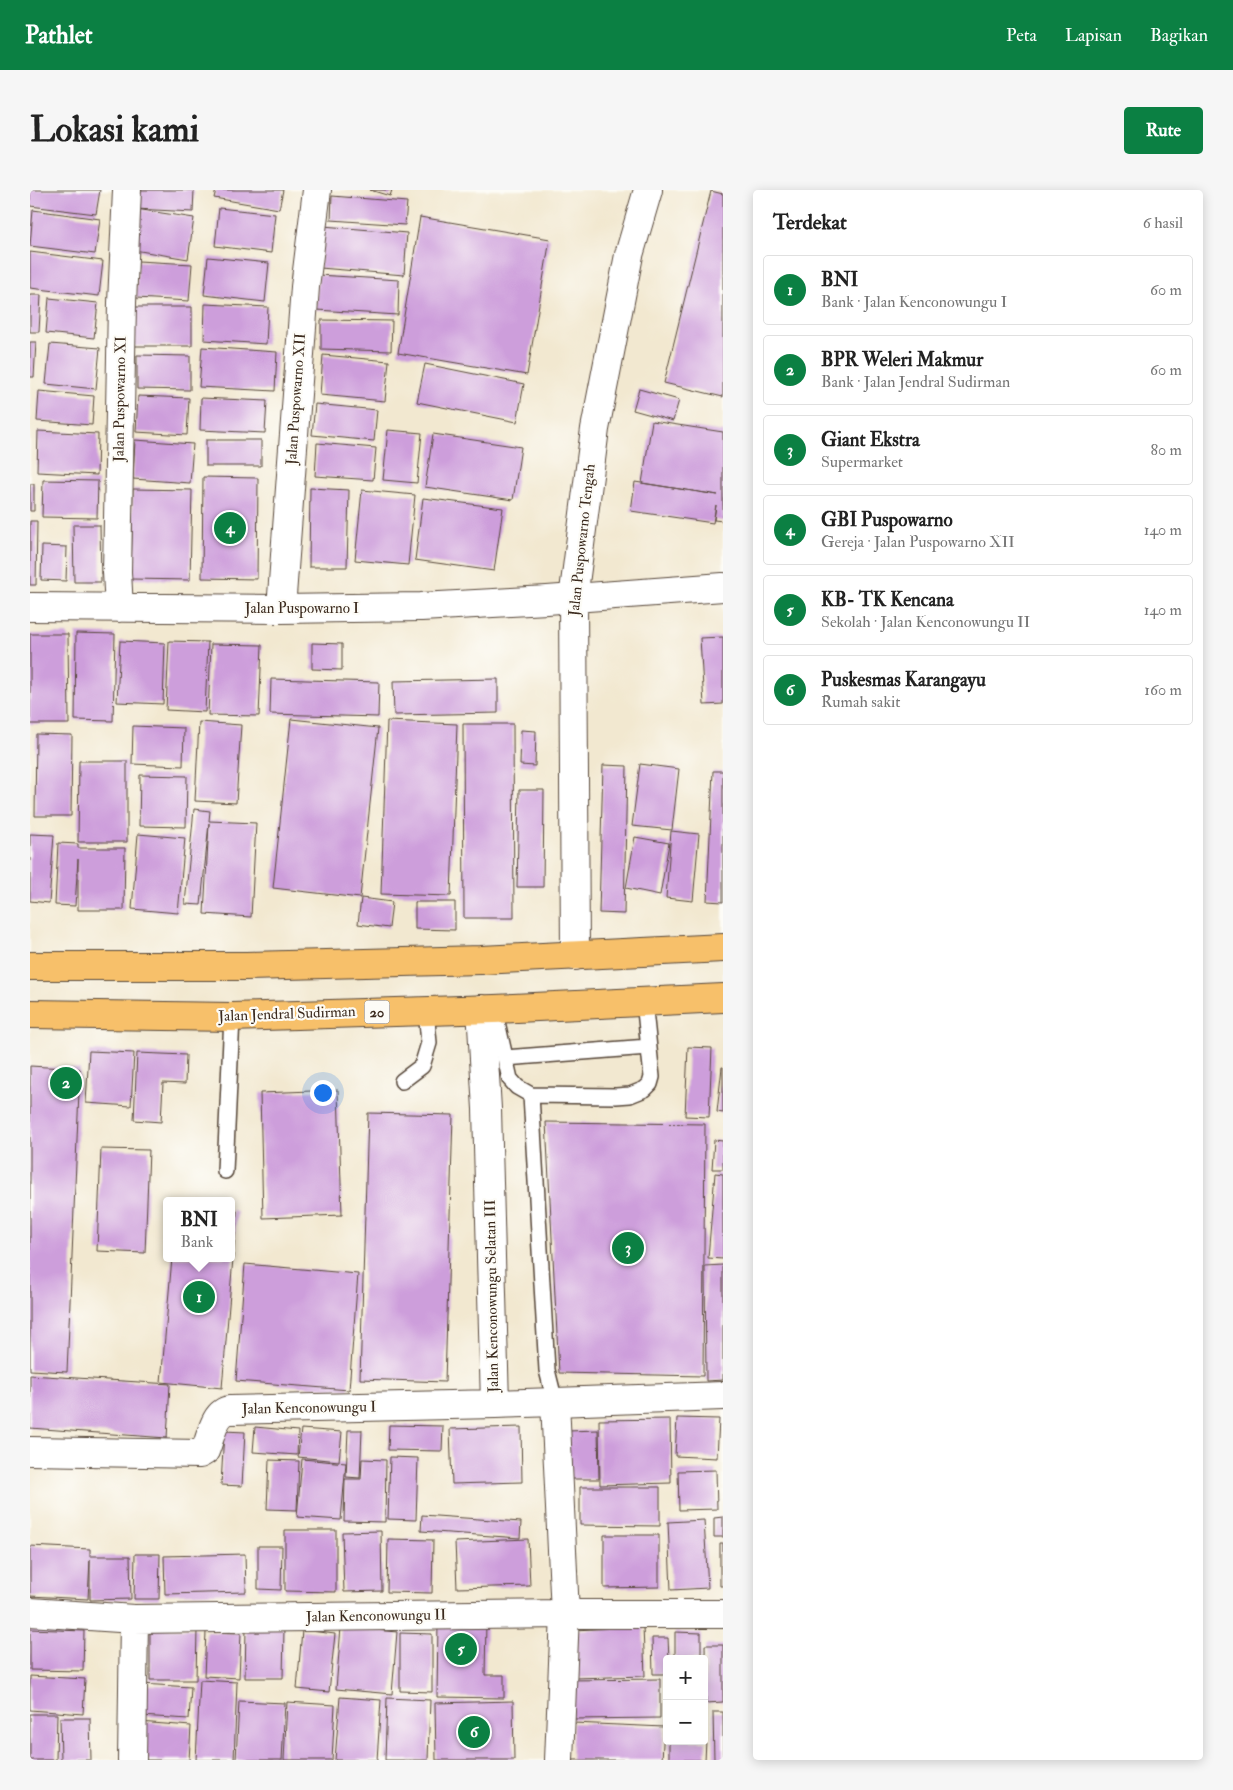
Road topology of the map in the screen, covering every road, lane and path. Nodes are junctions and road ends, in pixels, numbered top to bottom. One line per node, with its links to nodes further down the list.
1 (127, 190): 7 (street, Jalan Puspowarno XI)
2 (317, 190): 8 (street, Jalan Puspowarno XII)
3 (648, 190): 5 (street, Jalan Puspowarno Tengah)
4 (723, 587): 5 (street, Jalan Puspowarno I)
5 (573, 599): 8 (street, Jalan Puspowarno I); 10 (street, Jalan Puspowarno Tengah)
6 (30, 607): 7 (street, Jalan Puspowarno I)
7 (119, 608): 8 (street, Jalan Puspowarno I)
8 (281, 608)
9 (723, 948): 10 (highway)
10 (575, 956): 11 (highway)
11 (30, 966)
12 (723, 998): 13 (highway, Jalan Jendral Sudirman / 20)
13 (644, 1001): 15 (highway, Jalan Jendral Sudirman / 20); 18 (lane)
14 (426, 1010): 15 (highway, Jalan Jendral Sudirman / 20); 17 (highway, Jalan Jendral Sudirman / 20); 20 (lane)
15 (488, 1010): 19 (lane); 25 (street, Jalan Kenconowungu Selatan III)
16 (30, 1014): 17 (highway, Jalan Jendral Sudirman / 20)
17 (232, 1017): 22 (lane)
18 (648, 1047): 19 (lane); 21 (lane)
19 (505, 1058): 21 (lane)
20 (402, 1081)
21 (530, 1095): 24 (lane)
22 (225, 1171)
23 (723, 1396): 24 (street)
24 (556, 1402): 25 (street, Jalan Kenconowungu Selatan III); 28 (street)
25 (495, 1404): 26 (street, Jalan Kenconowungu I)
26 (30, 1452)
27 (30, 1612): 30 (street, Jalan Kenconowungu II)
28 (564, 1614): 29 (street, Jalan Kenconowungu II); 30 (street, Jalan Kenconowungu II); 32 (street)
29 (723, 1614)
30 (134, 1619): 31 (street)
31 (132, 1760)
32 (559, 1760)

